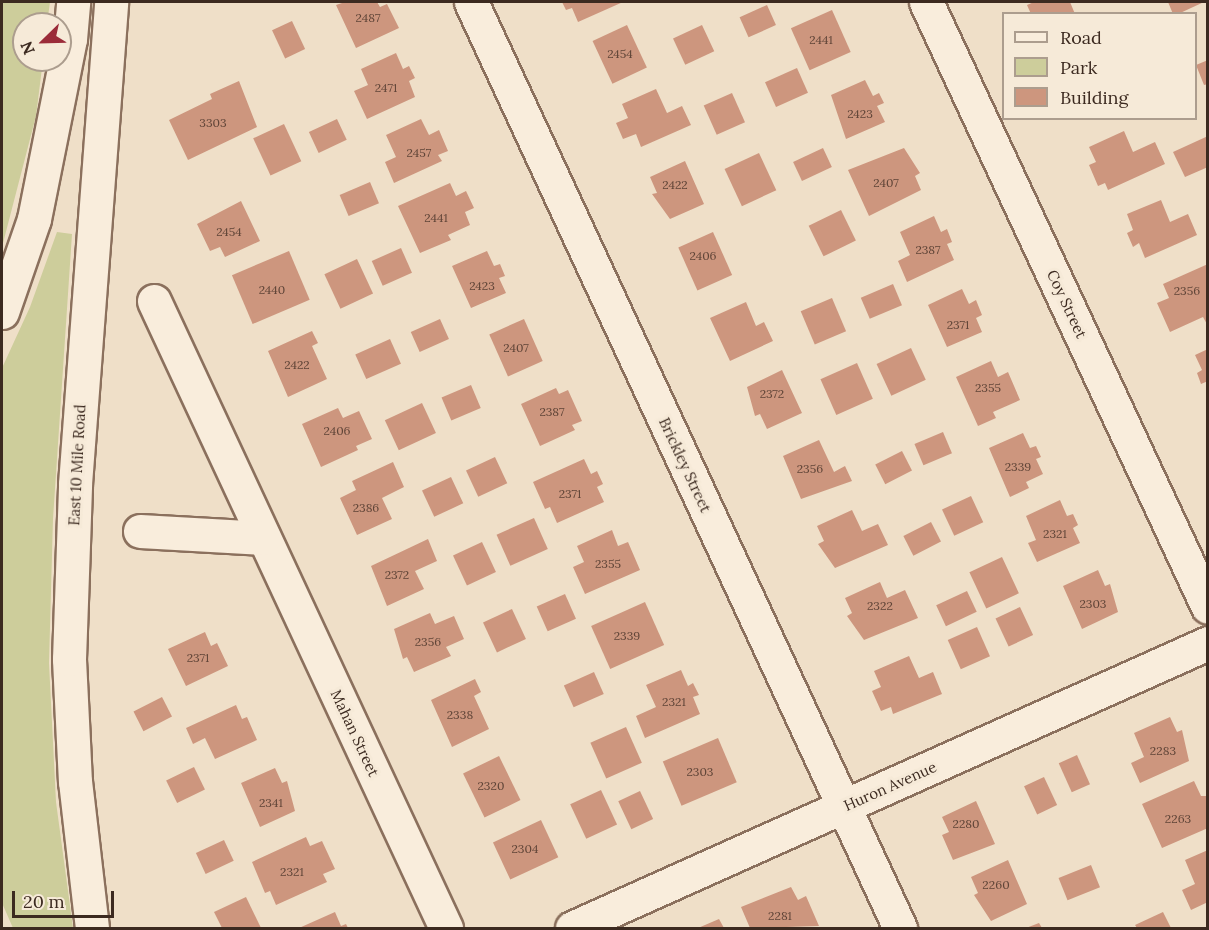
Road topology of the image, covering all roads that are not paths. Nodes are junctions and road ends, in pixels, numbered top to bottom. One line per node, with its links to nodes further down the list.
1 (73, 2): 6 (street)
2 (111, 2): 12 (street, East 10 Mile Road)
3 (471, 2): 11 (street, Brickley Street)
4 (926, 2): 9 (street, Coy Street)
5 (154, 301): 8 (street, Mahan Street)
6 (2, 312)
7 (141, 531): 8 (street)
8 (264, 538): 13 (street, Mahan Street)
9 (1208, 607)
10 (1208, 643): 11 (street, Huron Avenue)
11 (843, 807): 14 (street, Huron Avenue); 15 (street, Brickley Street)
12 (92, 928)
13 (446, 928)
14 (572, 928)
15 (900, 928)

